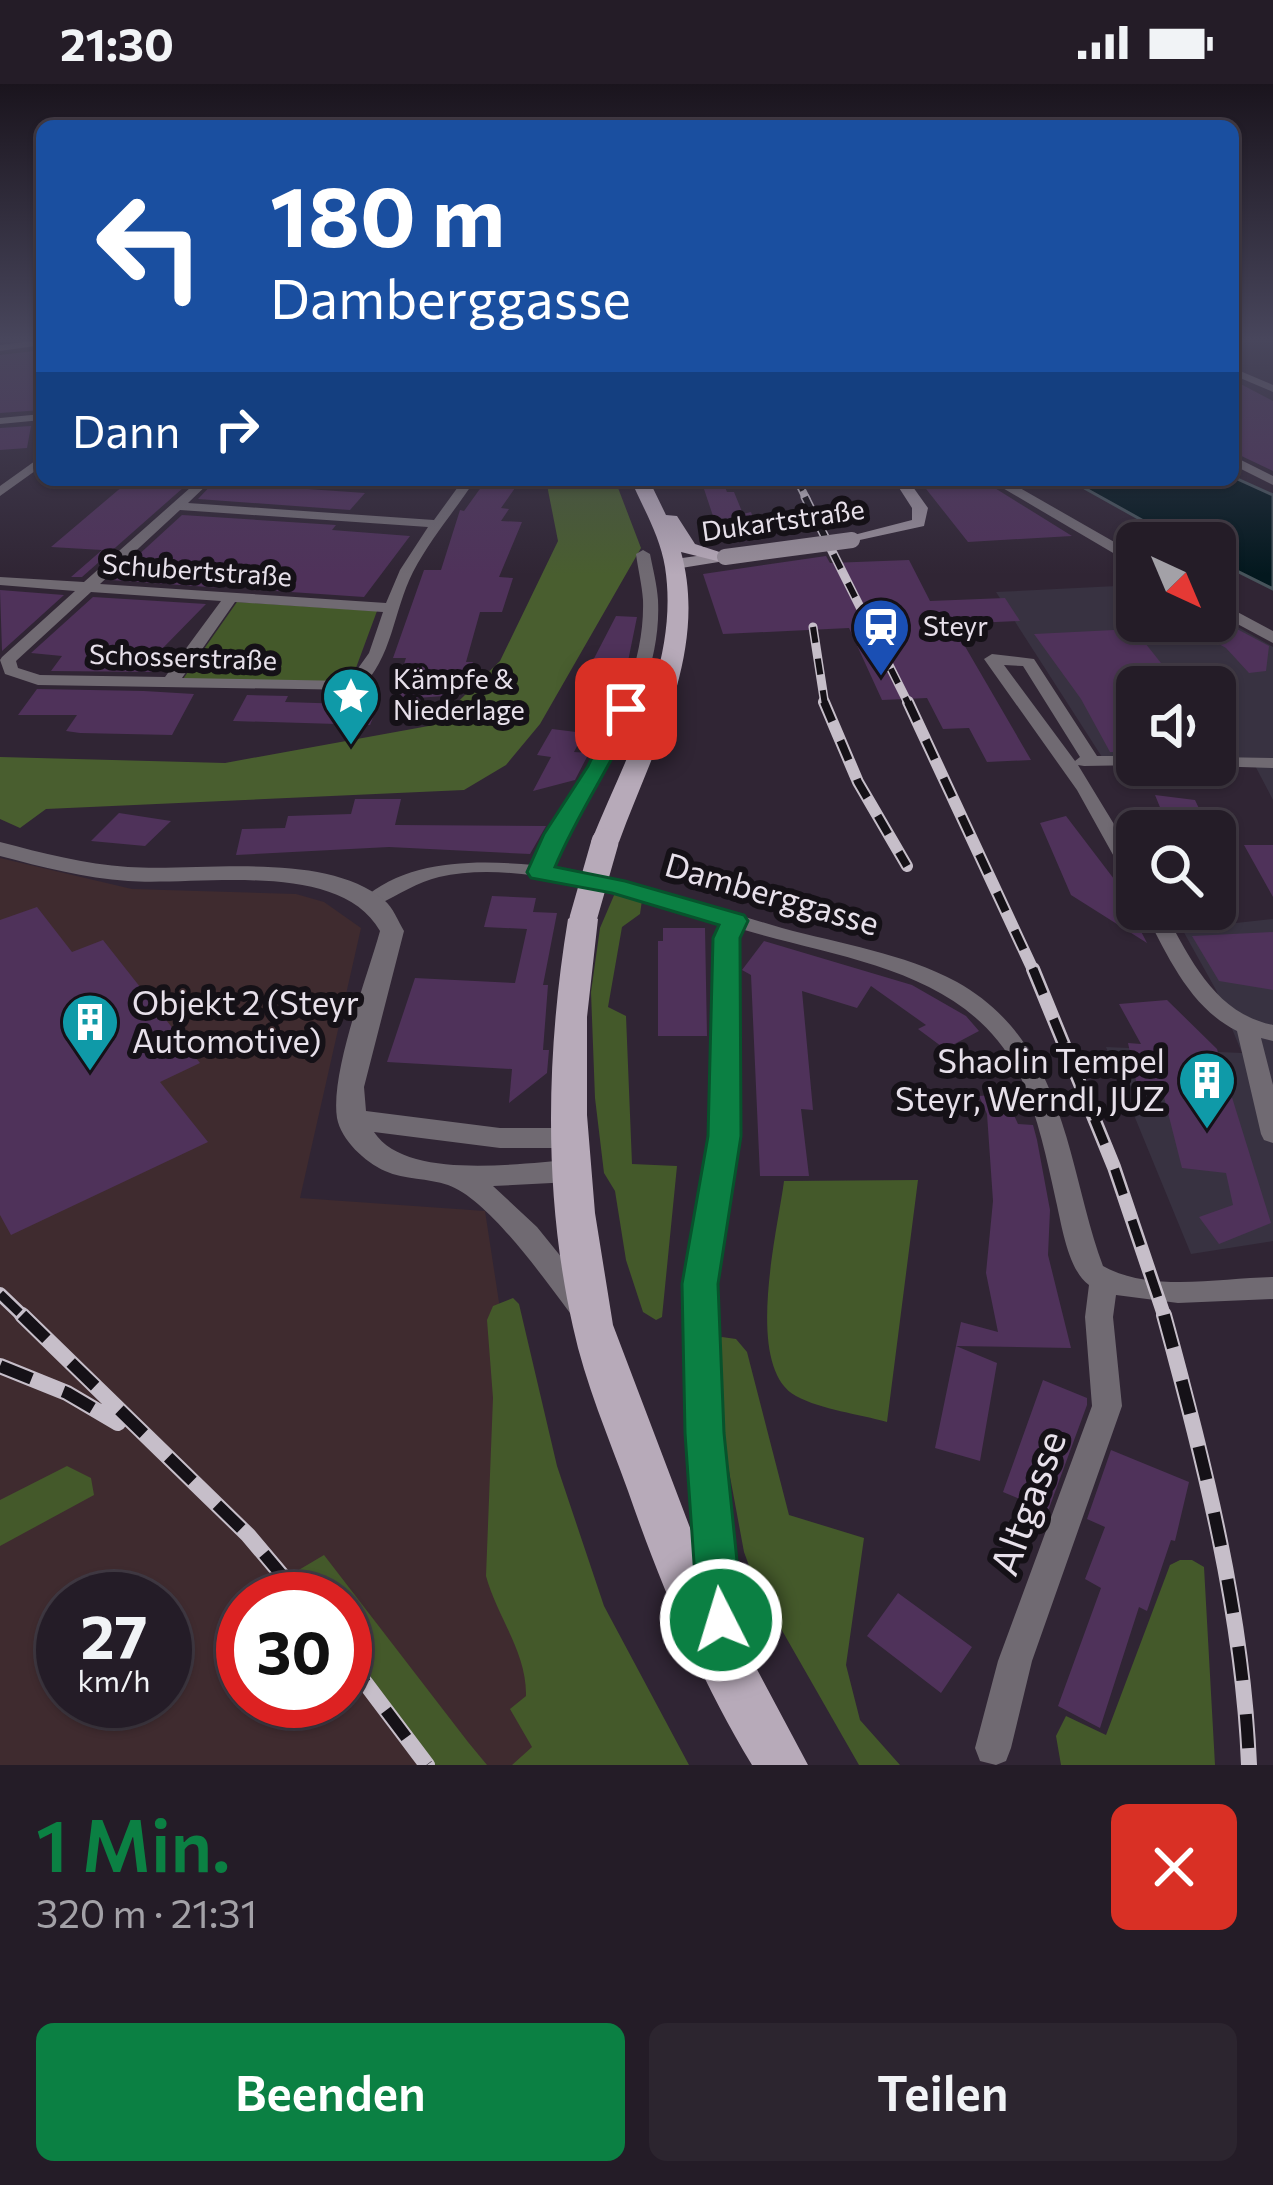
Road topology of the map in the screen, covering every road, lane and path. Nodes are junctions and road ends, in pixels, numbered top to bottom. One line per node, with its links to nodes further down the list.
1 (36, 418): 2 (street)
2 (0, 421)
3 (1239, 463): 5 (street)
4 (36, 465): 11 (street)
5 (1273, 481)
6 (200, 486): 12 (street)
7 (465, 486): 14 (street)
8 (643, 486): 13 (main road)
9 (905, 486): 17 (main road, Dukartstraße, bridge)
10 (1006, 486): 15 (street)
11 (0, 492)
12 (178, 506): 14 (street); 20 (street)
13 (655, 511): 17 (main road); 18 (main road)
14 (439, 524): 22 (street)
15 (1116, 550)
16 (643, 554): 33 (street)
17 (725, 557): 18 (main road, Dukartstraße)
18 (675, 564): 40 (main road, bridge)
19 (0, 581): 20 (street, Schubertstraße)
20 (86, 587): 21 (street, Schubertstraße); 25 (street, Schosserstraße)
21 (230, 598): 22 (street, Schubertstraße); 25 (street)
22 (391, 608): 25 (street, Schosserstraße)
23 (1236, 617): 24 (street)
24 (1273, 638)
25 (169, 684)
26 (1092, 760): 27 (street); 29 (street); 29 (street)
27 (1116, 761)
28 (1236, 762): 30 (street)
29 (1067, 763): 31 (street)
30 (1273, 763)
31 (1116, 845)
32 (0, 849): 34 (street)
33 (540, 872): 34 (street, Damberggasse); 35 (street, Damberggasse)
34 (372, 900): 38 (street)
35 (734, 921): 42 (street, Damberggasse); 45 (street)
36 (1166, 930): 37 (street)
37 (1261, 1032): 39 (street)
38 (351, 1119): 40 (street); 41 (street)
39 (1273, 1134)
40 (570, 1155): 41 (street); 44 (main road)
41 (454, 1174): 44 (street)
42 (1103, 1282): 43 (street); 46 (street, Altgasse)
43 (1273, 1288)
44 (590, 1316): 45 (main road)
45 (724, 1666): 47 (main road)
46 (993, 1748)
47 (782, 1765)

